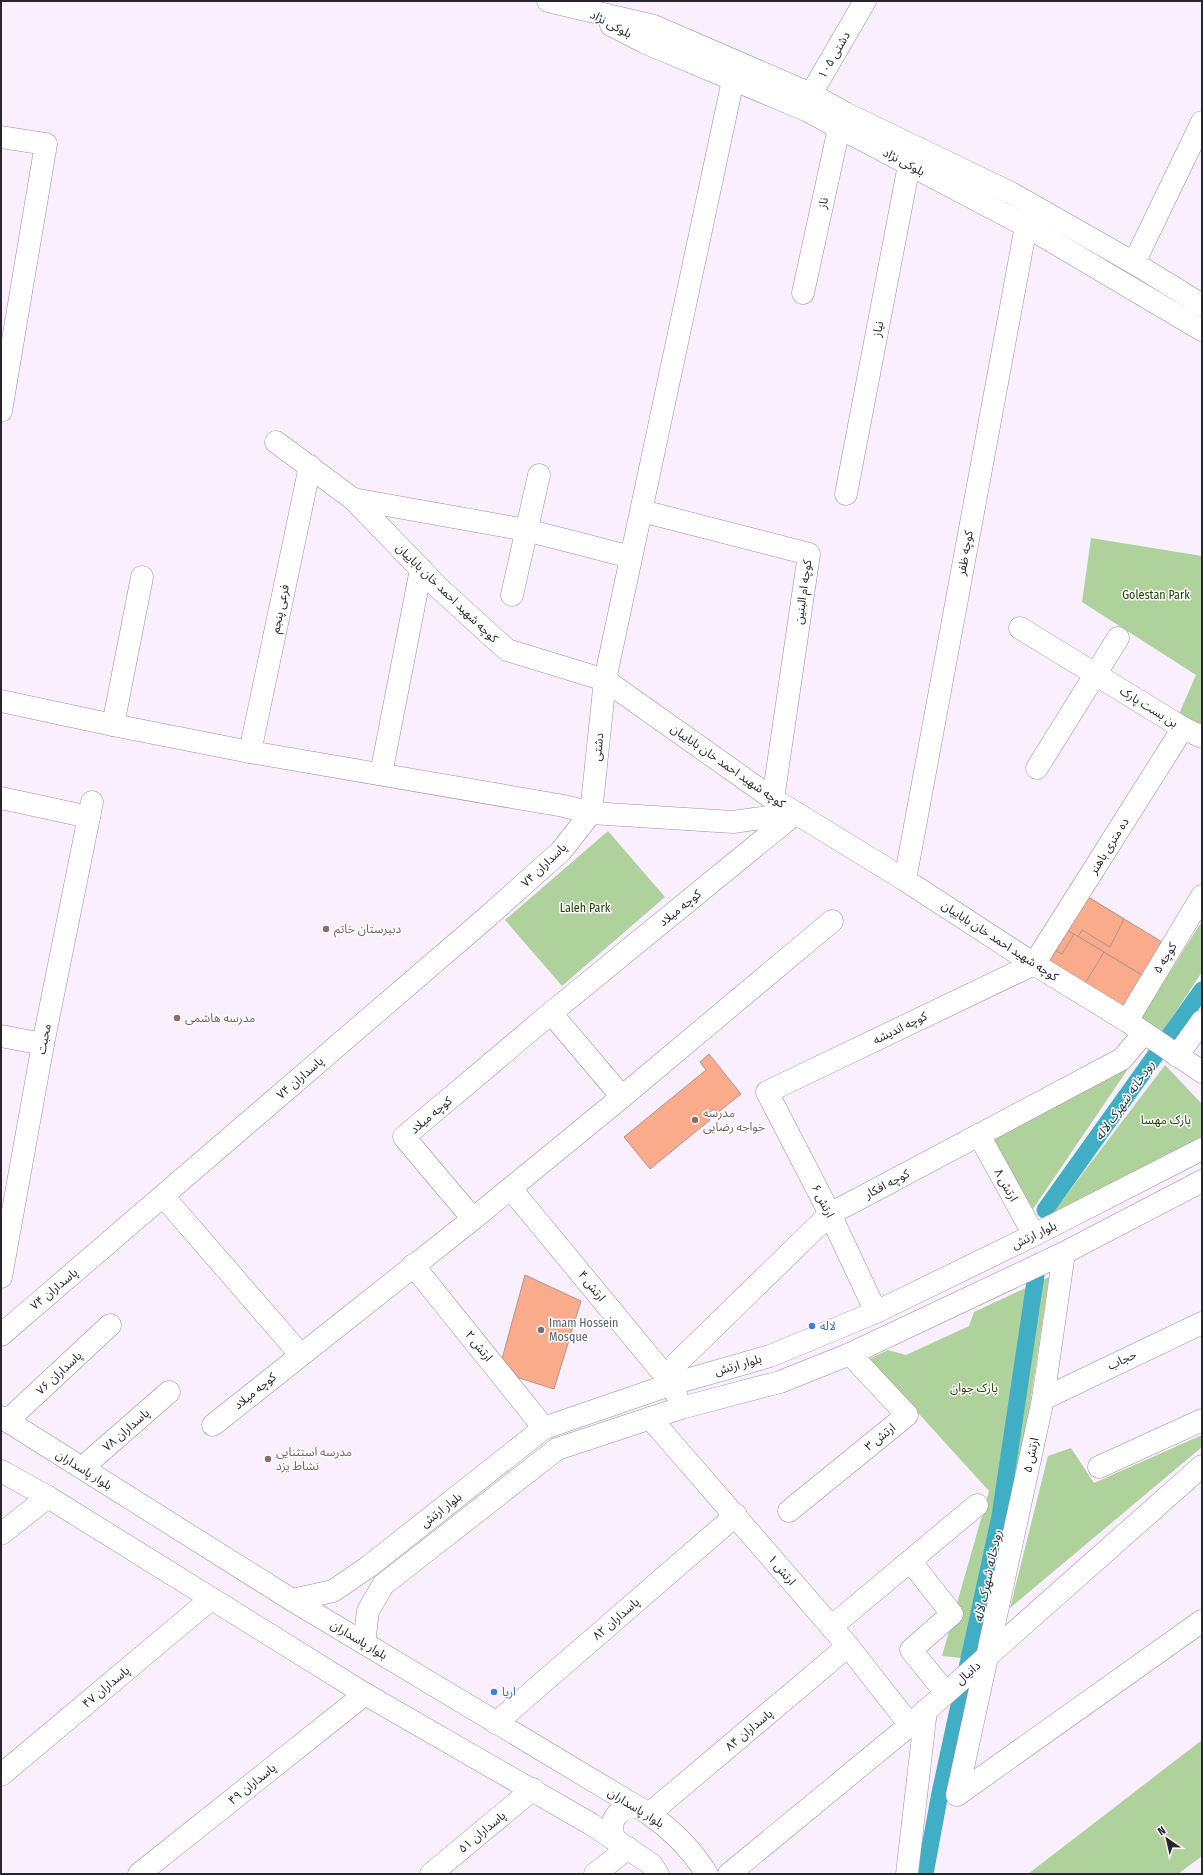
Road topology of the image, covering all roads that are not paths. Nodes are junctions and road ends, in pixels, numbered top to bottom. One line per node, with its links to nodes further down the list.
1 (548, 1): 3 (street, بلوکی نژاد)
2 (865, 1): 4 (street, دشتی ۱۰۵)
3 (734, 71): 4 (street, بلوکی نژاد); 20 (street, دشتی)
4 (808, 102): 5 (street, بلوکی نژاد)
5 (842, 120): 8 (street, بلوکی نژاد); 10 (street, بلوکی نژاد); 11 (street, ناز)
6 (1202, 122): 10 (street)
7 (1, 137): 14 (street)
8 (909, 165): 9 (street, بلوکی نژاد); 18 (street, نیاز)
9 (1026, 226): 13 (street, بلوکی نژاد); 40 (street, کوچه ظفر)
10 (1134, 263): 12 (street, بلوکی نژاد)
11 (803, 293)
12 (1202, 304)
13 (1202, 330)
14 (1, 410)
15 (276, 442): 16 (street, کوچه شهید احمد خان باباییان)
16 (310, 466): 19 (street, کوچه شهید احمد خان باباییان); 33 (street, فرعی پنجم)
17 (539, 475): 21 (street)
18 (846, 494)
19 (353, 499): 21 (street); 23 (street, کوچه شهید احمد خان باباییان)
20 (642, 511): 22 (street, دشتی); 37 (street, کوچه ام البنین)
21 (526, 530): 22 (street); 25 (street)
22 (632, 557): 29 (street, دشتی)
23 (421, 569): 29 (street, کوچه شهید احمد خان باباییان); 35 (street)
24 (142, 577): 31 (street)
25 (512, 595)
26 (1020, 628): 28 (street, بن بست پارک)
27 (1118, 638): 28 (street)
28 (1096, 675): 32 (street, بن بست پارک); 34 (street)
29 (605, 680): 37 (street, کوچه شهید احمد خان باباییان); 38 (street, دشتی)
30 (1, 701): 31 (street)
31 (112, 725): 33 (street)
32 (1192, 733): 43 (street, ده متری باهنر)
33 (250, 752): 35 (street)
34 (1037, 768)
35 (381, 774): 38 (street)
36 (1, 798): 48 (street, محبت)
37 (773, 799): 39 (street, کوچه شهید احمد خان باباییان)
38 (591, 813): 39 (street); 57 (street, پاسداران ۷۴)
39 (796, 813): 40 (street, کوچه شهید احمد خان باباییان); 44 (street, کوچه میلاد)
40 (905, 880): 43 (street, کوچه شهید احمد خان باباییان)
41 (1202, 896): 46 (street, کوچه ۵)
42 (832, 920): 52 (street)
43 (1034, 964): 46 (street, کوچه شهید احمد خان باباییان); 51 (street, کوچه اندیشه)
44 (551, 1013): 52 (street); 59 (street, کوچه میلاد)
45 (1202, 1020): 49 (street)
46 (1140, 1030): 49 (street, کوچه شهید احمد خان باباییان); 53 (street, کوچه افکار)
47 (1, 1036): 48 (street)
48 (42, 1044): 63 (street, محبت)
49 (1173, 1054): 50 (street, کوچه شهید احمد خان باباییان)
50 (1202, 1072)
51 (767, 1092): 58 (street, ارتش ۶)
52 (622, 1097): 56 (street)
53 (979, 1135): 58 (street, کوچه افکار); 60 (street, ارتش ۸)
54 (1202, 1149): 60 (street, بلوار ارتش)
55 (1202, 1181): 61 (street, بلوار ارتش)
56 (511, 1189): 59 (street); 70 (street, ارتش ۴)
57 (163, 1196): 67 (street, پاسداران ۷۴); 68 (street)
58 (830, 1214): 64 (street, ارتش ۶); 70 (street, کوچه افکار)
59 (473, 1219): 62 (street, کوچه میلاد)
60 (1034, 1235): 64 (street, بلوار ارتش)
61 (1064, 1253): 69 (street, بلوار ارتش); 72 (street, ارتش ۵)
62 (414, 1265): 68 (street, کوچه میلاد); 78 (street, ارتش ۲)
63 (1, 1277)
64 (876, 1312): 70 (street, بلوار ارتش)
65 (1202, 1323): 72 (street, حجاب)
66 (110, 1325): 75 (street, پاسداران ۷۶)
67 (1, 1335)
68 (300, 1354): 77 (street, کوچه میلاد)
69 (850, 1354): 73 (street, بلوار ارتش); 85 (street, ارتش ۳)
70 (672, 1384): 73 (street); 78 (street, بلوار ارتش)
71 (169, 1392): 80 (street, پاسداران ۷۸)
72 (1043, 1399): 95 (street, ارتش ۵)
73 (681, 1408): 74 (street, بلوار ارتش)
74 (650, 1418): 86 (street, ارتش ۱); 93 (street, بلوار ارتش)
75 (4, 1419): 80 (street, بلوار پاسداران)
76 (1202, 1420): 79 (street)
77 (213, 1425)
78 (544, 1428): 90 (street, بلوار ارتش)
79 (1099, 1467)
80 (82, 1468): 90 (street, بلوار پاسداران)
81 (1, 1471): 83 (street)
82 (1200, 1472): 95 (street, دانیال)
83 (48, 1497): 87 (street); 89 (street)
84 (977, 1505): 88 (street)
85 (789, 1511)
86 (736, 1515): 92 (street, ارتش ۱); 99 (street, پاسداران ۸۲)
87 (1, 1534)
88 (911, 1562): 92 (street); 96 (street)
89 (211, 1598): 97 (street); 101 (street, پاسداران ۴۷)
90 (292, 1600): 93 (street, بلوار پاسداران)
91 (1202, 1620): 95 (street, ارتش ۵)
92 (832, 1627): 94 (street, ارتش ۱)
93 (364, 1643): 99 (street, بلوار پاسداران)
94 (848, 1646): 100 (street, ارتش ۱); 104 (street, پاسداران ۸۴)
95 (981, 1662): 96 (street, دانیال)
96 (951, 1688): 98 (street, دانیال)
97 (365, 1694): 102 (street); 108 (street, پاسداران ۴۹)
98 (926, 1710): 100 (street, دانیال); 113 (street)
99 (496, 1723): 103 (street, بلوار پاسداران)
100 (910, 1725): 107 (street, دانیال)
101 (1, 1775)
102 (533, 1789): 105 (street); 109 (street, پاسداران ۵۱)
103 (611, 1793): 104 (street, بلوار پاسداران); 105 (street)
104 (641, 1810): 106 (street, پاسداران ۸۴); 112 (street, بلوار پاسداران)
105 (591, 1824): 106 (street)
106 (621, 1844): 110 (street); 111 (street)
107 (739, 1871)
108 (139, 1874)
109 (431, 1874)
110 (595, 1874)
111 (658, 1874)
112 (707, 1874)
113 (907, 1874)

